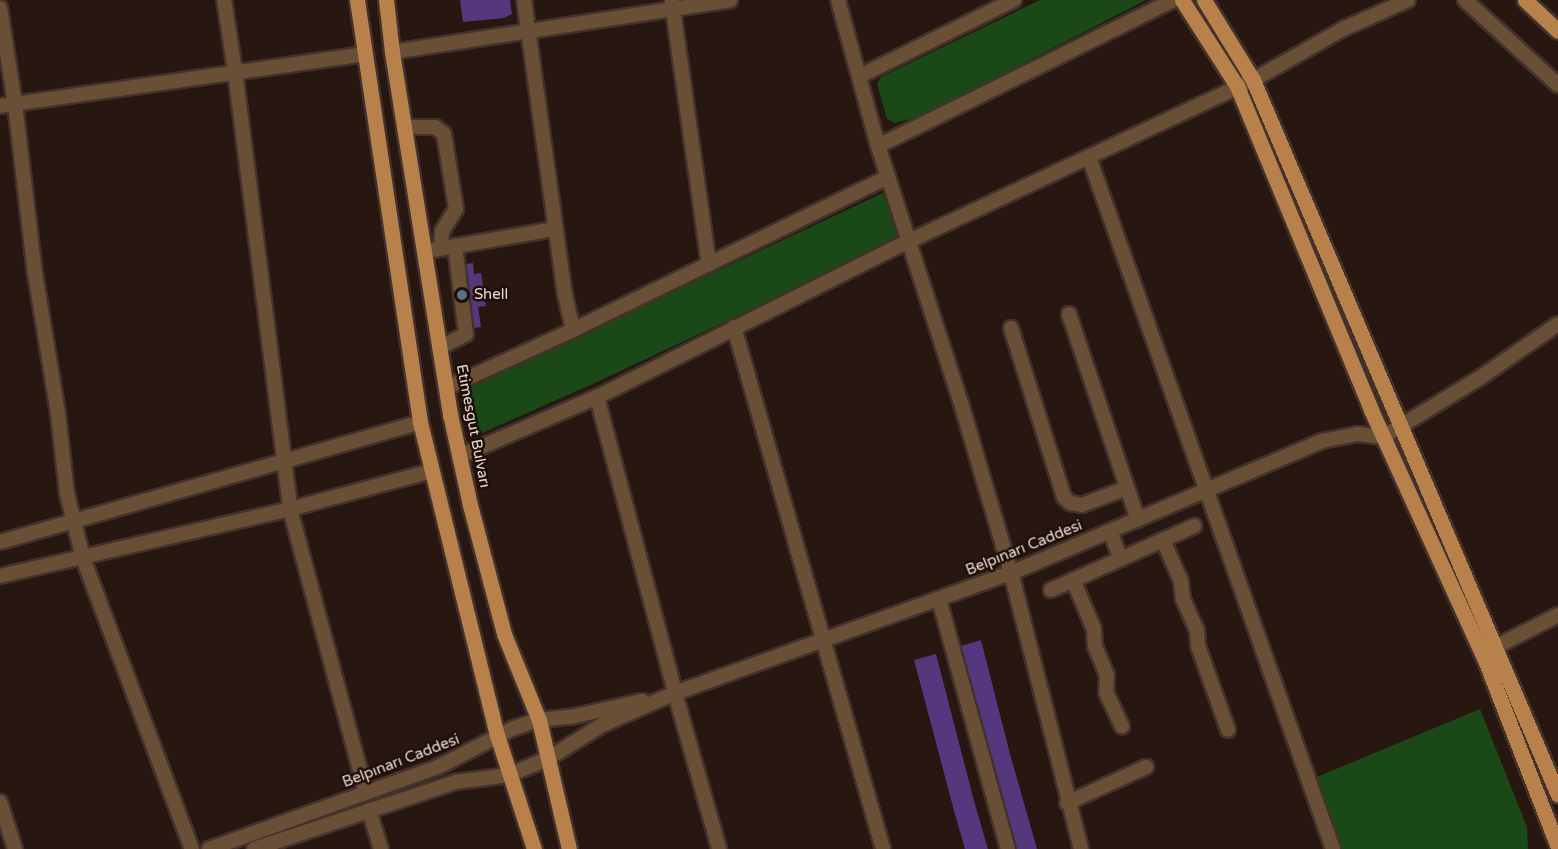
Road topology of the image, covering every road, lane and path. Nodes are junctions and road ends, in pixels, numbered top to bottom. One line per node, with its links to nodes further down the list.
1 (224, 0): 20 (street)
2 (357, 0): 19 (main road)
3 (386, 0): 18 (main road, Etimesgut Bulvarı)
4 (524, 0): 17 (street)
5 (730, 0): 14 (street)
6 (838, 0): 21 (street)
7 (1014, 0): 21 (street)
8 (1173, 0): 28 (street)
9 (1182, 0): 24 (main road)
10 (1204, 0): 22 (main road)
11 (1408, 0): 22 (street)
12 (1465, 0): 23 (street)
13 (1525, 0): 16 (main road)
14 (672, 4): 17 (street); 35 (street)
15 (0, 8): 25 (street)
16 (1558, 31)
17 (528, 33): 18 (street); 31 (street)
18 (392, 52): 27 (main road, Etimesgut Bulvarı)
19 (365, 54): 20 (street); 44 (main road)
20 (235, 70): 25 (street); 48 (street)
21 (860, 76): 28 (street)
22 (1253, 80): 24 (street); 45 (main road)
23 (1558, 85)
24 (1237, 86): 29 (street); 46 (main road)
25 (15, 104): 26 (street); 54 (street)
26 (0, 106)
27 (404, 127): 33 (street); 34 (main road, Etimesgut Bulvarı)
28 (878, 146): 30 (street)
29 (1089, 157): 32 (street); 51 (street)
30 (888, 177): 32 (street); 35 (street)
31 (555, 228): 33 (street); 40 (street)
32 (909, 241): 38 (street); 61 (street)
33 (448, 247): 34 (street); 41 (street)
34 (425, 251): 41 (main road, Etimesgut Bulvarı)
35 (709, 264): 40 (street)
36 (1069, 314): 50 (street)
37 (1558, 324): 45 (street)
38 (734, 327): 43 (street); 67 (street)
39 (1011, 328): 50 (street)
40 (573, 330): 42 (street)
41 (439, 348): 42 (main road, Etimesgut Bulvarı)
42 (446, 388): 47 (main road, Etimesgut Bulvarı)
43 (597, 397): 47 (street); 69 (street)
44 (420, 422): 48 (street); 49 (main road)
45 (1403, 427): 46 (street); 68 (main road)
46 (1383, 437): 51 (street, Belpınarı Caddesi); 82 (main road)
47 (460, 456): 70 (main road, Etimesgut Bulvarı)
48 (285, 461): 52 (street); 54 (street)
49 (432, 471): 52 (street); 73 (main road)
50 (1127, 488): 53 (street)
51 (1205, 491): 53 (street, Belpınarı Caddesi); 83 (street)
52 (290, 509): 59 (street); 77 (street)
53 (1138, 520): 56 (street, Belpınarı Caddesi)
54 (74, 523): 58 (street); 59 (street)
55 (1194, 526): 57 (street)
56 (1110, 531): 60 (street); 61 (street, Belpınarı Caddesi)
57 (1163, 540): 60 (street); 72 (street)
58 (0, 542)
59 (83, 558): 62 (street); 85 (street)
60 (1121, 559): 63 (street)
61 (1011, 573): 65 (street, Belpınarı Caddesi); 80 (street)
62 (0, 576)
63 (1073, 580): 64 (street); 71 (street)
64 (1051, 590)
65 (939, 599): 67 (street, Belpınarı Caddesi); 93 (street)
66 (1558, 615): 68 (street)
67 (822, 641): 69 (street, Belpınarı Caddesi); 92 (street)
68 (1495, 646): 78 (main road)
69 (675, 693): 70 (street, Belpınarı Caddesi); 74 (street, Belpınarı Caddesi); 91 (street)
70 (539, 720): 73 (street, Belpınarı Caddesi); 74 (main road, Etimesgut Bulvarı)
71 (1122, 726)
72 (1228, 730)
73 (496, 735): 76 (main road); 77 (street, Belpınarı Caddesi)
74 (549, 758): 76 (street, Belpınarı Caddesi); 90 (main road, Etimesgut Bulvarı)
75 (1146, 767): 80 (street)
76 (509, 775): 81 (street, Belpınarı Caddesi); 89 (main road)
77 (366, 793): 86 (street, Belpınarı Caddesi)
78 (1558, 795)
79 (0, 802): 84 (street)
80 (1067, 803): 94 (street)
81 (369, 810): 87 (street, Belpınarı Caddesi); 88 (street)
82 (1558, 847)
83 (1328, 848)
84 (15, 849)
85 (192, 849)
86 (209, 849)
87 (254, 849)
88 (381, 849)
89 (534, 849)
90 (569, 849)
91 (719, 849)
92 (883, 849)
93 (1008, 849)
94 (1081, 849)

